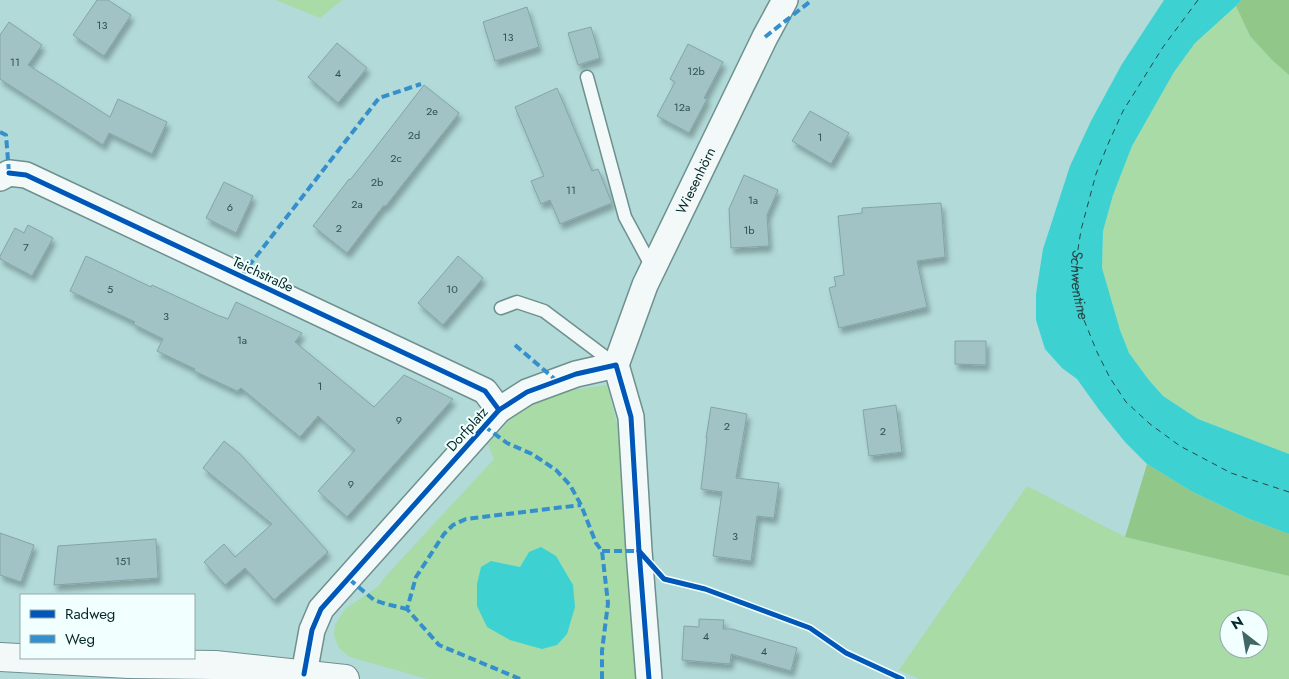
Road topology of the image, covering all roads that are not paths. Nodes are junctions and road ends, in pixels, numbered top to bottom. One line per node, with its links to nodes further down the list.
1 (785, 0): 4 (street, Wiesenhörn)
2 (587, 78): 4 (lane)
3 (5, 175): 7 (street, Teichstraße)
4 (653, 268): 6 (street, Wiesenhörn)
5 (501, 308): 6 (lane)
6 (616, 365): 7 (street, Dorfplatz); 12 (street)
7 (499, 410): 10 (street, Dorfplatz)
8 (0, 657): 9 (street)
9 (128, 671): 10 (street)
10 (304, 674): 11 (street)
11 (345, 679)
12 (650, 679)

